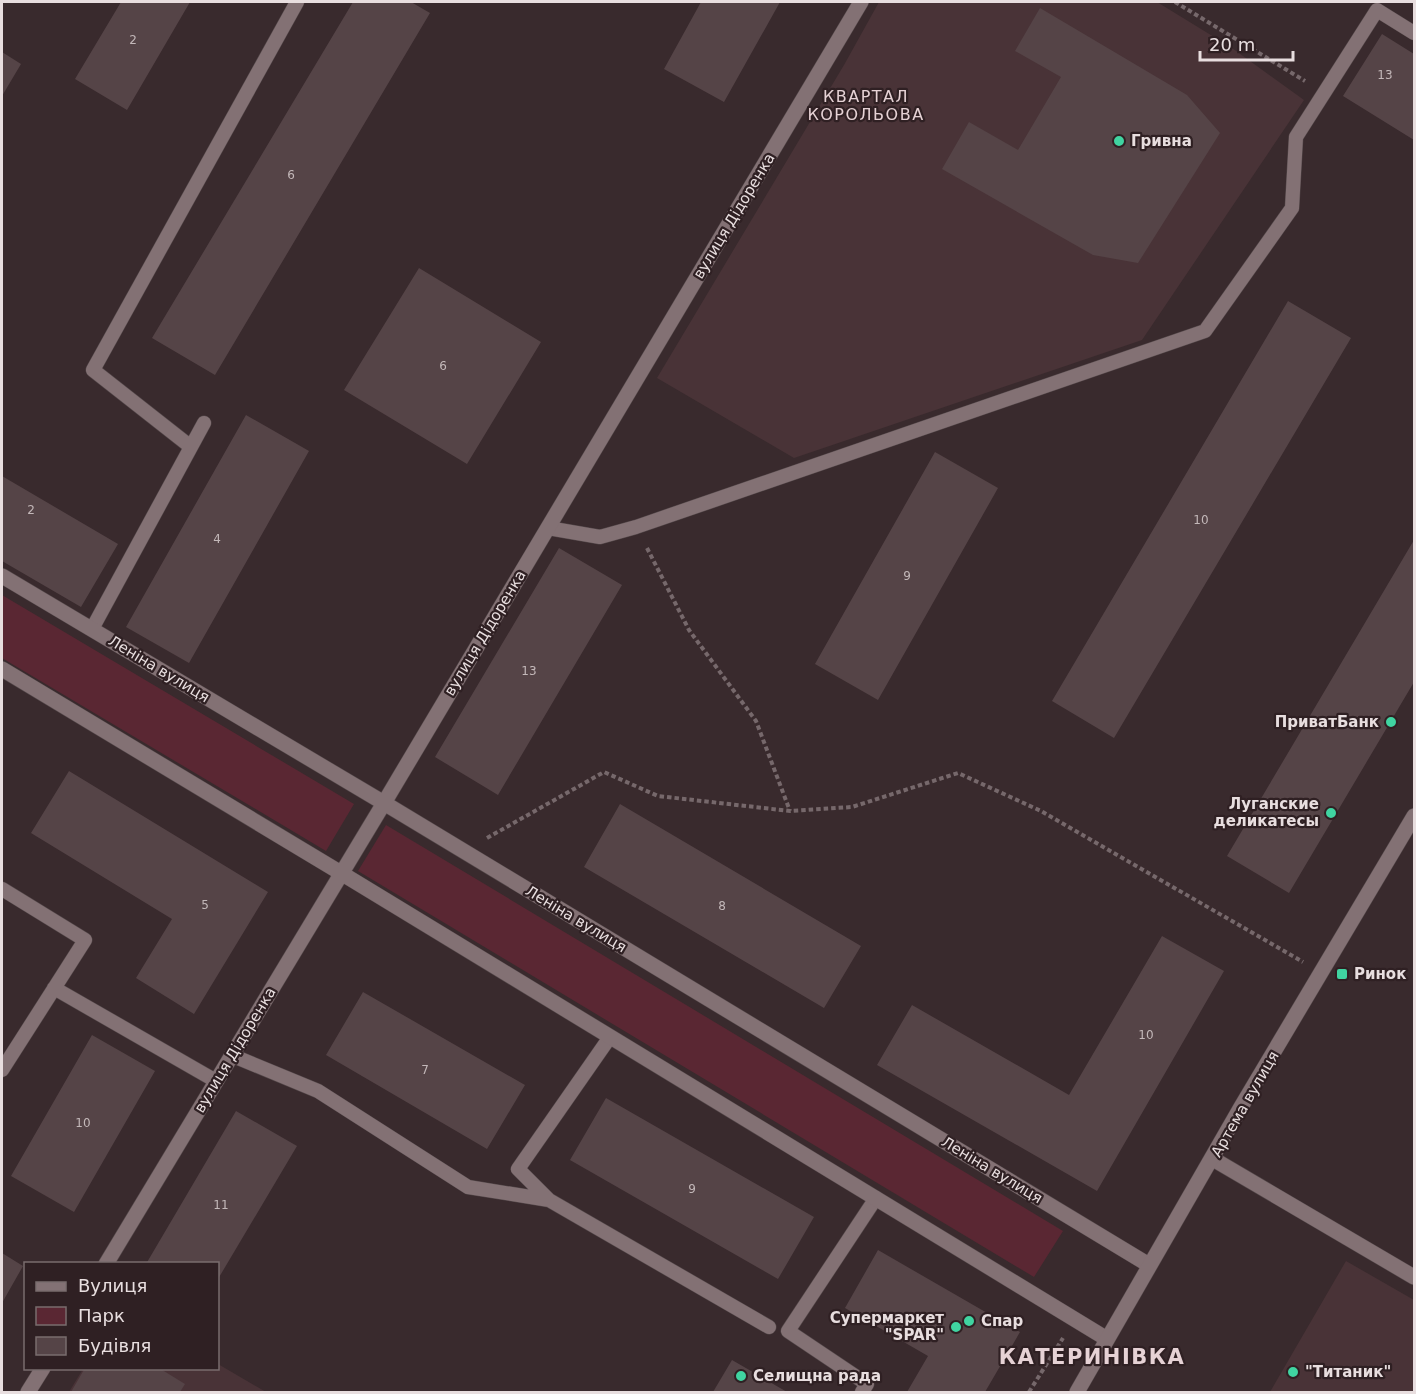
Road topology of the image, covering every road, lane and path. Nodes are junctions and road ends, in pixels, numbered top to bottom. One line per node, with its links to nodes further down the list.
1 (297, 2): 7 (lane)
2 (861, 2): 9 (street, вулиця Дідоренка)
3 (1175, 2): 5 (path)
4 (1414, 33): 5 (lane)
5 (1324, 93): 8 (lane)
6 (204, 423): 7 (lane)
7 (191, 447): 11 (lane)
8 (636, 527): 9 (lane); 14 (path)
9 (548, 528): 13 (street, вулиця Дідоренка)
10 (2, 576): 11 (street, Леніна вулиця)
11 (92, 629): 13 (street, Леніна вулиця)
12 (2, 669): 17 (street)
13 (384, 803): 16 (street, Леніна вулиця); 17 (street, вулиця Дідоренка)
14 (790, 811): 16 (path); 19 (path)
15 (1414, 816): 19 (street, Артема вулиця)
16 (463, 851): 29 (street, Леніна вулиця)
17 (341, 873): 21 (street); 22 (street, вулиця Дідоренка)
18 (2, 889): 20 (lane)
19 (1321, 973): 25 (street, Артема вулиця)
20 (54, 988): 23 (lane); 24 (lane)
21 (610, 1037): 26 (street); 27 (lane)
22 (231, 1055): 24 (street, вулиця Дідоренка); 27 (lane)
23 (2, 1070)
24 (216, 1081): 28 (street, вулиця Дідоренка)
25 (1213, 1160): 29 (street, Артема вулиця); 30 (street)
26 (876, 1198): 31 (street); 36 (lane)
27 (549, 1200): 32 (lane)
28 (107, 1262)
29 (1149, 1265): 33 (street, Артема вулиця)
30 (1414, 1277)
31 (1075, 1320): 33 (street); 37 (path)
32 (770, 1327)
33 (1107, 1339): 38 (street, Артема вулиця)
34 (42, 1370): 35 (street)
35 (28, 1392)
36 (862, 1392)
37 (1029, 1392)
38 (1077, 1392)

